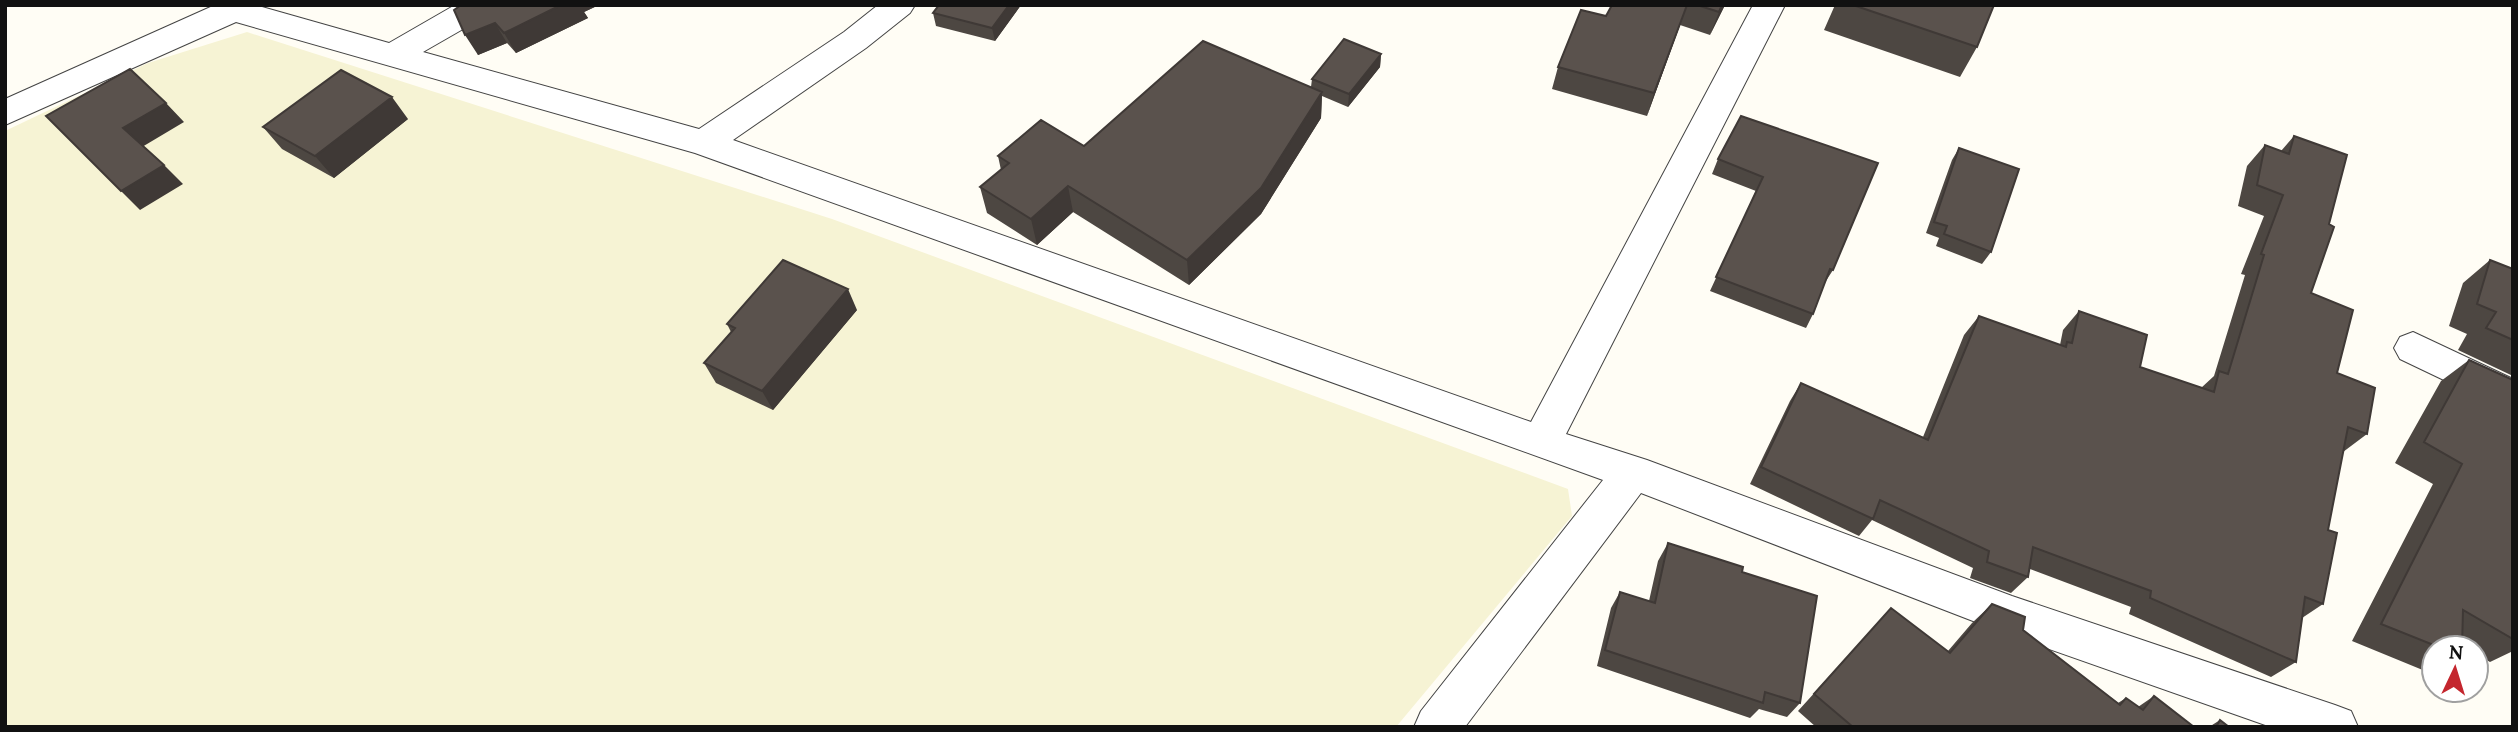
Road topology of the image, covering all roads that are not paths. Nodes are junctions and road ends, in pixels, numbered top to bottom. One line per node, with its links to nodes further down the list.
1 (480, 5): 5 (street)
2 (899, 5): 7 (street)
3 (1769, 5): 10 (street)
4 (233, 8): 5 (street); 6 (street)
5 (395, 54): 7 (street)
6 (5, 113)
7 (704, 144): 10 (street)
8 (2413, 348): 9 (street)
9 (2513, 397)
10 (1541, 443): 11 (street)
11 (1633, 472): 12 (street); 13 (street)
12 (1437, 727)
13 (2335, 727)

